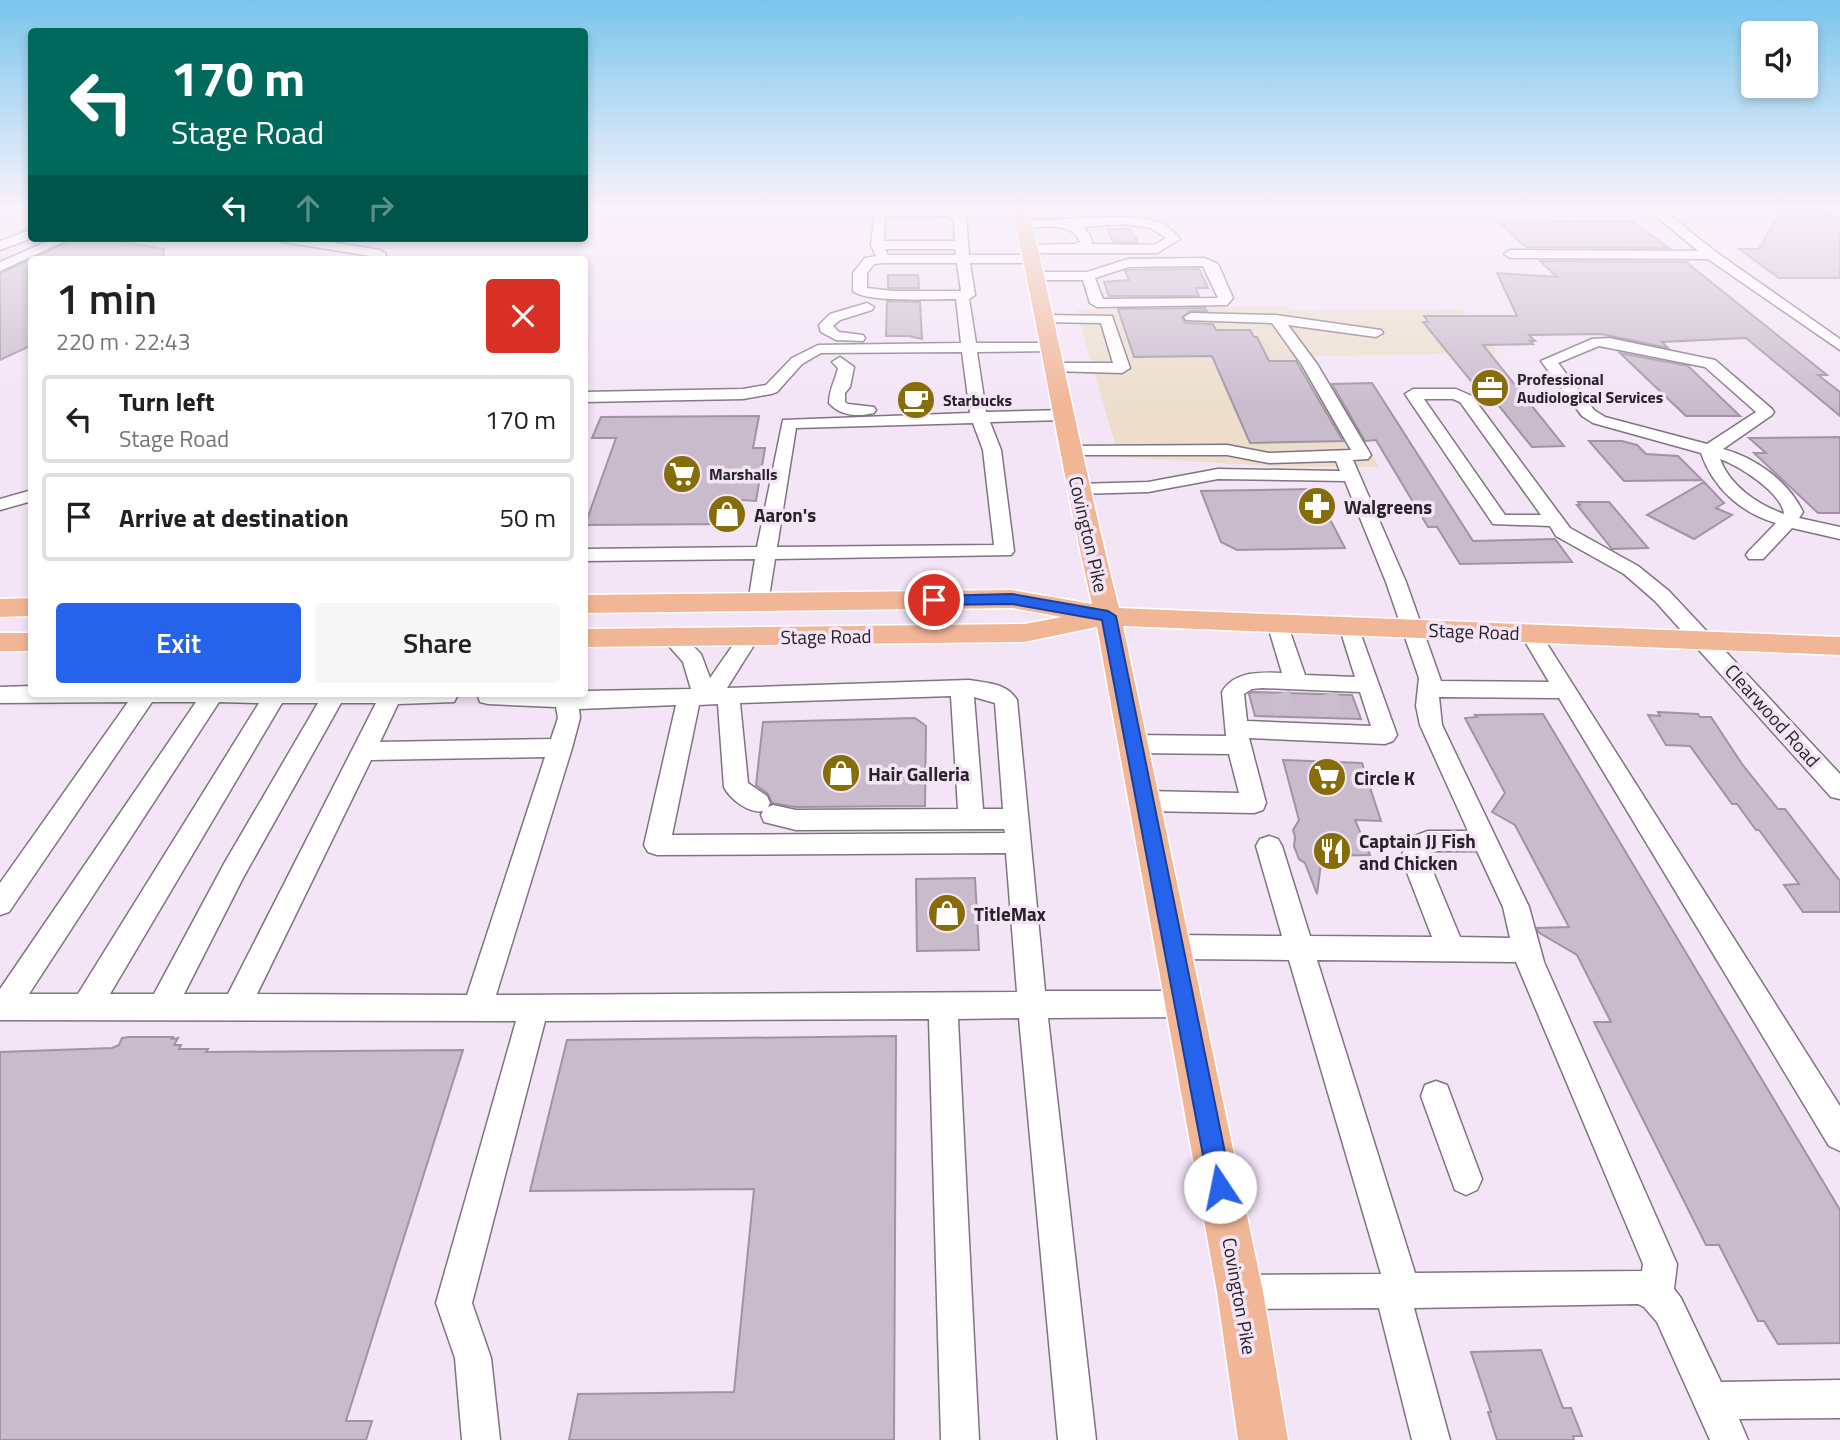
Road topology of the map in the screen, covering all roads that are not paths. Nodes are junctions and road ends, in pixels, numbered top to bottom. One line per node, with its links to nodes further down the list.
1 (860, 274): 9 (street)
2 (965, 274): 9 (street)
3 (1036, 274): 16 (main road, Covington Pike)
4 (1085, 274): 8 (street)
5 (1093, 274): 8 (street)
6 (1216, 274): 8 (street)
7 (1739, 274): 17 (street)
8 (1088, 276)
9 (962, 295): 15 (street)
10 (830, 307): 18 (street)
11 (867, 307): 15 (street)
12 (1118, 319): 13 (street); 16 (lane); 16 (street)
13 (1276, 319): 14 (street); 27 (lane)
14 (1376, 333)
15 (967, 342): 16 (lane); 19 (lane); 23 (street)
16 (1051, 344): 24 (main road, Covington Pike)
17 (1840, 346)
18 (818, 349): 19 (lane); 22 (lane)
19 (859, 354): 20 (street)
20 (840, 362): 21 (lane)
21 (837, 392): 23 (street)
22 (588, 397)
23 (978, 414): 24 (street); 35 (street); 35 (street)
24 (1064, 415): 25 (main road, Covington Pike)
25 (1070, 451): 27 (street); 29 (main road, Covington Pike)
26 (1709, 451): 26 (street); 33 (street); 33 (street)
27 (1343, 456): 28 (street)
28 (1351, 476): 29 (street); 45 (street)
29 (1077, 489): 42 (main road, Covington Pike)
30 (28, 496): 31 (street)
31 (0, 505)
32 (1555, 521): 32 (street, Clearwood Road); 50 (street, Clearwood Road)
33 (1788, 521): 34 (street); 37 (street)
34 (1840, 534)
35 (766, 553): 36 (street); 38 (street)
36 (588, 555)
37 (1756, 555)
38 (758, 603): 39 (main road, Stage Road); 42 (main road, Stage Road)
39 (588, 604)
40 (28, 607): 41 (main road)
41 (0, 608)
42 (1108, 616): 43 (main road, Stage Road); 47 (main road, Stage Road); 70 (main road, Covington Pike)
43 (1278, 623): 44 (main road, Stage Road); 54 (street)
44 (1349, 626): 45 (main road, Stage Road); 55 (street)
45 (1411, 628): 46 (main road, Stage Road); 57 (street)
46 (1530, 633): 50 (main road, Stage Road); 58 (street)
47 (750, 637): 49 (main road, Stage Road); 67 (street)
48 (588, 638): 49 (main road, Stage Road)
49 (673, 638): 67 (street)
50 (1705, 640): 53 (main road, Stage Road); 73 (street, Clearwood Road)
51 (0, 642): 52 (main road)
52 (28, 642)
53 (1840, 646)
54 (1285, 685): 55 (street); 69 (street)
55 (1369, 685): 69 (street)
56 (962, 689): 67 (street); 75 (street); 76 (street)
57 (1429, 689): 58 (street); 77 (street)
58 (1565, 690): 94 (street)
59 (0, 695): 60 (street)
60 (28, 695)
61 (144, 697): 79 (street)
62 (211, 697): 87 (street)
63 (274, 697): 88 (street)
64 (333, 697): 89 (street)
65 (390, 697): 72 (street)
66 (544, 697): 68 (street)
67 (707, 697): 68 (street); 75 (street); 76 (street)
68 (566, 701): 71 (street)
69 (1238, 737): 70 (street); 74 (street)
70 (1132, 744): 74 (main road, Covington Pike)
71 (560, 748): 72 (street); 92 (street)
72 (364, 751): 90 (street)
73 (1840, 790)
74 (1144, 801): 80 (main road, Covington Pike)
75 (971, 820): 76 (street)
76 (1018, 831): 84 (street)
77 (1485, 841): 82 (street); 83 (street)
78 (1269, 846): 81 (street)
79 (0, 904)
80 (1173, 947): 81 (street); 85 (main road, Covington Pike)
81 (1301, 948): 82 (street); 96 (street)
82 (1451, 949): 83 (street)
83 (1527, 950): 98 (street)
84 (1032, 1004): 85 (lane); 86 (lane); 103 (lane)
85 (1185, 1004): 97 (main road, Covington Pike)
86 (943, 1005): 91 (lane); 102 (street)
87 (2, 1007): 88 (street)
88 (86, 1007): 89 (street)
89 (162, 1007): 90 (street)
90 (236, 1007): 92 (street)
91 (534, 1007): 92 (lane); 101 (street)
92 (477, 1008)
93 (1436, 1096): 95 (street)
94 (1840, 1135)
95 (1466, 1179)
96 (1398, 1291): 97 (street); 98 (street); 105 (street)
97 (1240, 1292): 104 (main road, Covington Pike)
98 (1656, 1294): 100 (street)
99 (1840, 1399): 100 (street)
100 (1712, 1401): 106 (street)
101 (481, 1440)
102 (960, 1440)
103 (1077, 1440)
104 (1263, 1440)
105 (1431, 1440)
106 (1730, 1440)

